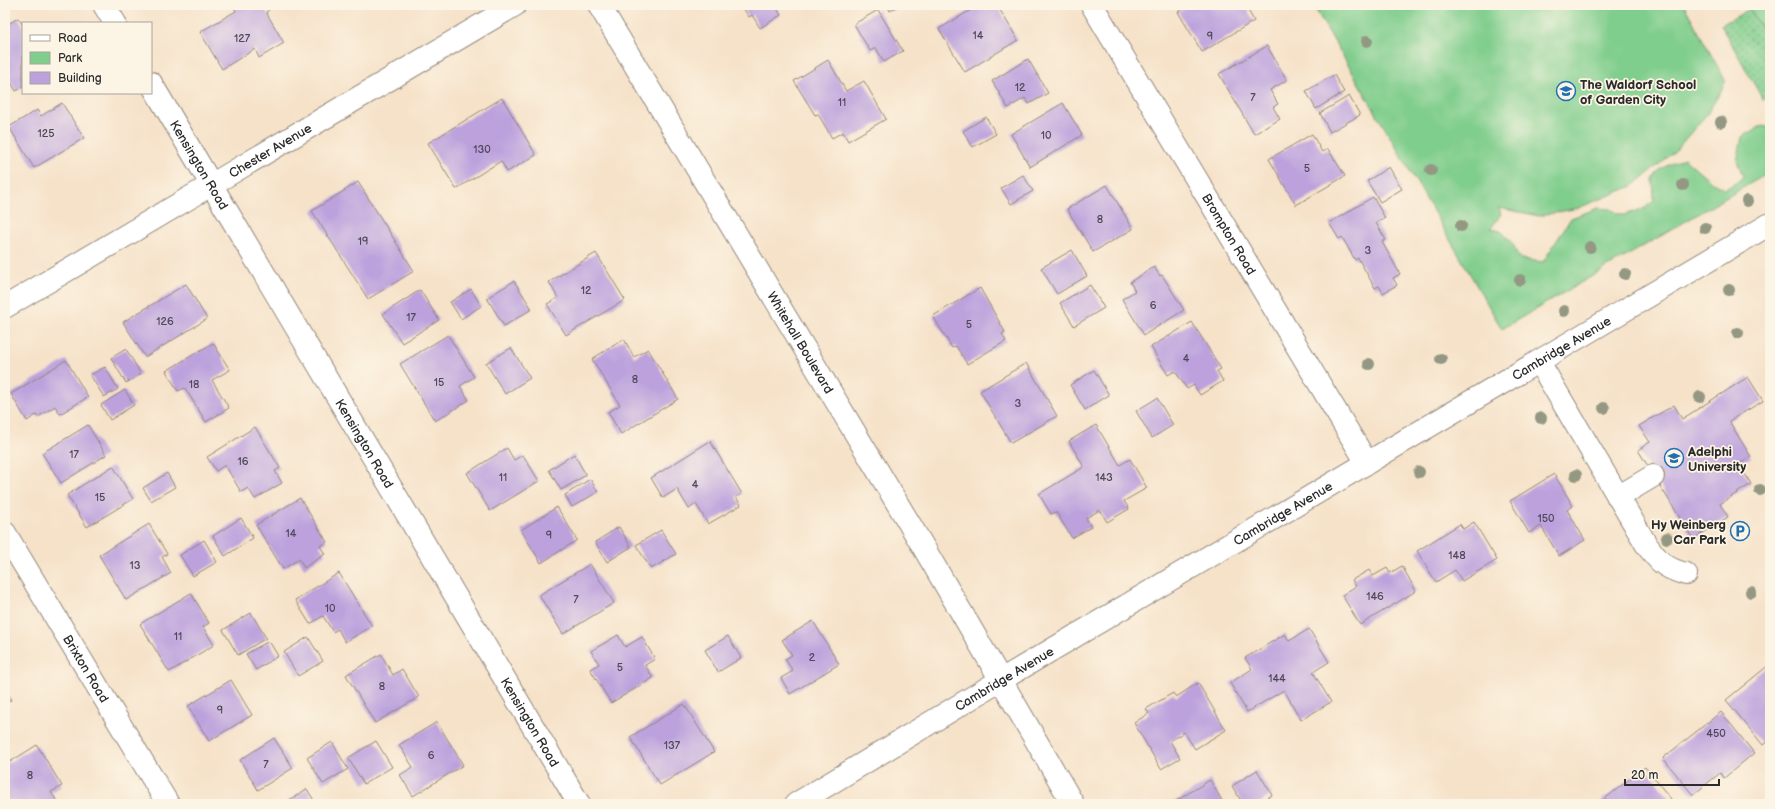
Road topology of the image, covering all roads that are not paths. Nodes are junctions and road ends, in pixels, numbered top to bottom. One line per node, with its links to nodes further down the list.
1 (104, 5): 5 (street)
2 (515, 5): 7 (street, Chester Avenue)
3 (599, 5): 16 (street, Whitehall Boulevard)
4 (1092, 5): 11 (street, Brompton Road)
5 (114, 22)
6 (152, 85): 7 (street, Kensington Road)
7 (212, 185): 9 (street, Chester Avenue); 18 (street, Kensington Road)
8 (1770, 224): 10 (street, Cambridge Avenue)
9 (5, 307)
10 (1539, 362): 11 (street, Cambridge Avenue); 13 (street)
11 (1367, 463): 16 (street, Cambridge Avenue)
12 (1653, 476): 13 (street)
13 (1618, 497): 15 (street)
14 (5, 533): 17 (street, Brixton Road)
15 (1686, 574)
16 (1001, 680): 19 (street, Cambridge Avenue); 20 (street, Whitehall Boulevard)
17 (168, 804)
18 (579, 804)
19 (796, 804)
20 (1074, 804)

